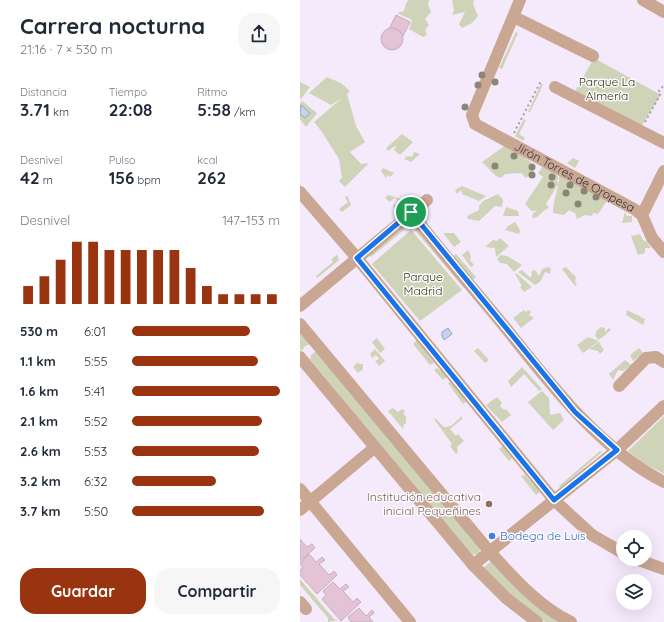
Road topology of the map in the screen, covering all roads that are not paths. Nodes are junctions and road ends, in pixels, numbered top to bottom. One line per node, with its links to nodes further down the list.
1 (520, 0): 4 (street)
2 (643, 0): 3 (street)
3 (664, 12)
4 (514, 17): 5 (street); 12 (street, Jirón Torres de Oropesa)
5 (594, 56)
6 (555, 87): 7 (street)
7 (664, 143)
8 (664, 171): 12 (street)
9 (300, 192): 14 (street)
10 (427, 200): 11 (street)
11 (411, 212): 14 (street); 23 (street)
12 (642, 215): 13 (street, Jirón Torres de Oropesa)
13 (664, 252)
14 (357, 258): 15 (street); 26 (street)
15 (300, 306)
16 (300, 324): 17 (street)
17 (317, 344): 18 (street); 30 (street)
18 (300, 356): 22 (street)
19 (664, 362): 20 (street)
20 (619, 386)
21 (664, 406): 23 (street)
22 (374, 448): 27 (street); 31 (street)
23 (617, 450): 24 (street); 26 (street)
24 (664, 482)
25 (300, 489): 27 (street)
26 (554, 500): 29 (street); 30 (street)
27 (311, 502): 28 (street); 34 (street)
28 (300, 510)
29 (616, 549)
30 (490, 552): 31 (street); 36 (street)
31 (472, 565): 35 (street)
32 (652, 565): 33 (street)
33 (664, 569)
34 (410, 622)
35 (537, 622)
36 (571, 622)

